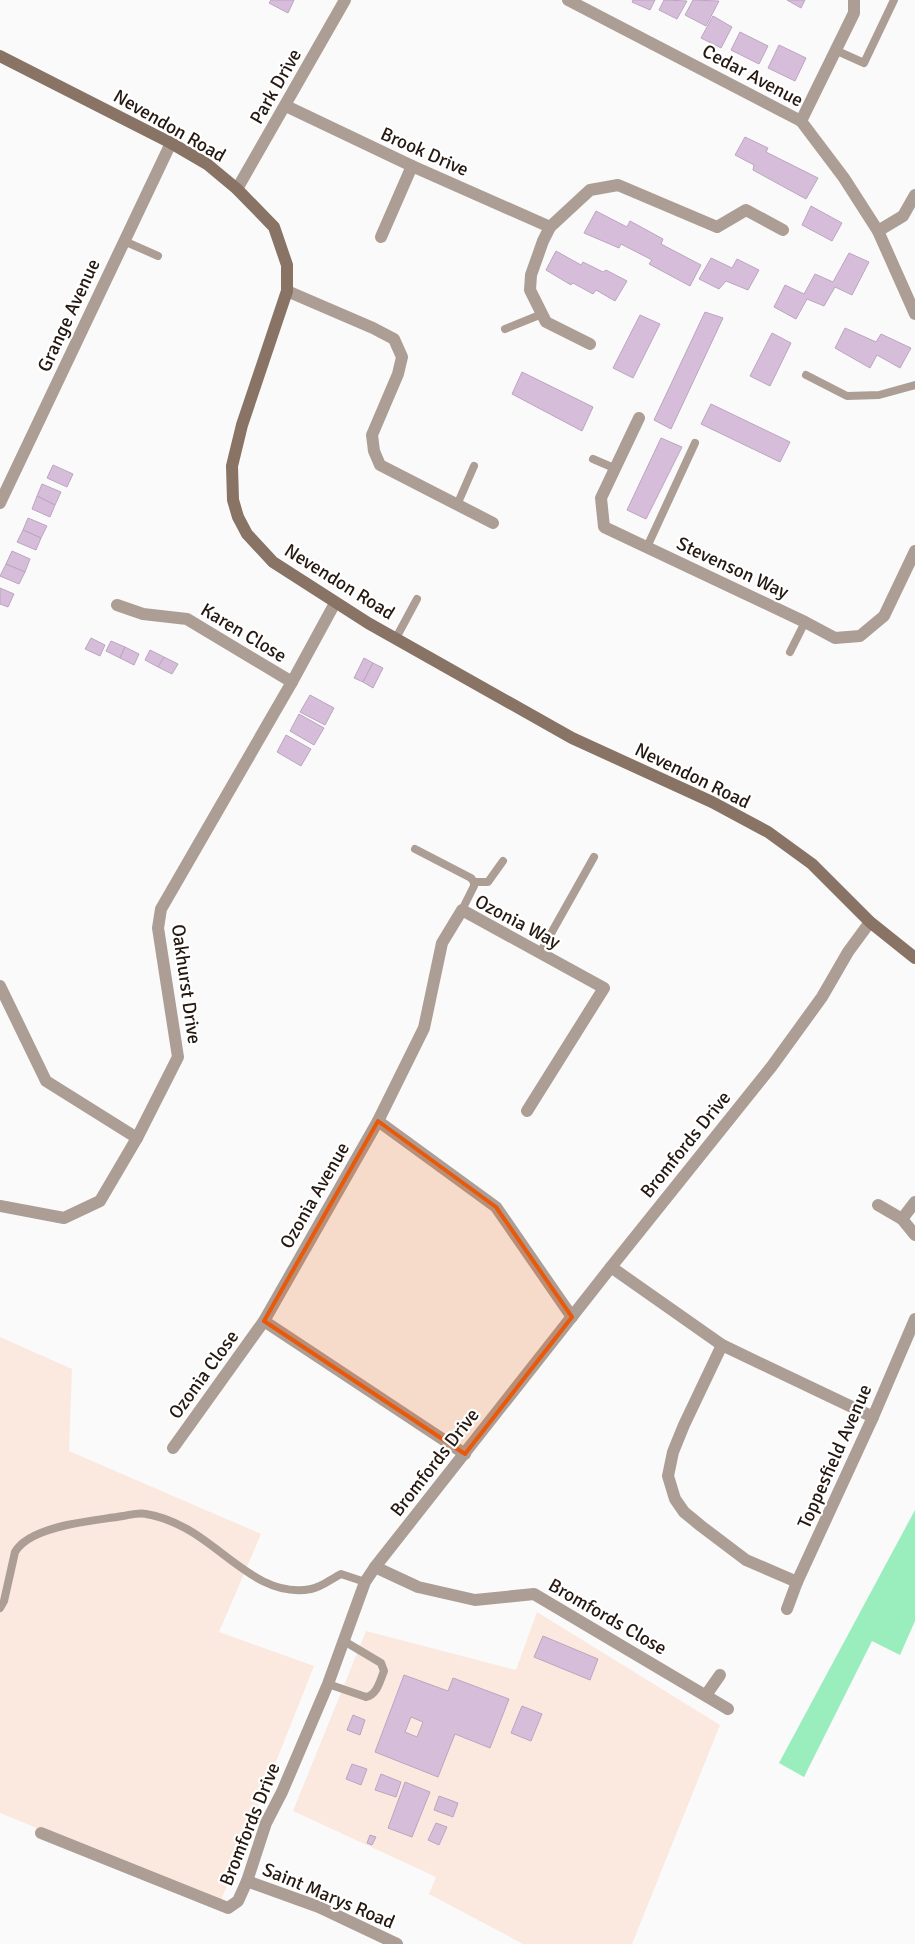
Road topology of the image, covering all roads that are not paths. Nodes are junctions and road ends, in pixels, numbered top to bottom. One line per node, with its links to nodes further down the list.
1 (345, 0): 7 (street, Park Drive)
2 (568, 0): 8 (street, Cedar Avenue)
3 (854, 0): 5 (street)
4 (894, 0): 5 (lane)
5 (835, 50): 8 (street)
6 (0, 56): 9 (street, Nevendon Road)
7 (286, 106): 10 (street, Brook Drive); 11 (street, Park Drive)
8 (801, 121): 15 (street, Cedar Avenue)
9 (171, 143): 11 (street, Nevendon Road); 17 (street, Grange Avenue)
10 (412, 166): 13 (street, Brook Drive); 16 (street)
11 (238, 190): 19 (street, Nevendon Road)
12 (915, 195): 15 (street)
13 (550, 227): 14 (street); 20 (street)
14 (784, 230)
15 (878, 231): 21 (street, Cedar Avenue)
16 (381, 237)
17 (124, 241): 18 (lane); 31 (street, Grange Avenue)
18 (158, 256)
19 (287, 291): 32 (street); 37 (street, Nevendon Road)
20 (542, 314): 22 (lane); 23 (street)
21 (915, 314)
22 (505, 329)
23 (590, 344)
24 (806, 375): 25 (lane)
25 (915, 385)
26 (639, 418): 30 (street, Stevenson Way)
27 (695, 443): 34 (lane)
28 (593, 459): 30 (lane)
29 (474, 466): 32 (lane)
30 (614, 468): 34 (street, Stevenson Way)
31 (0, 503)
32 (458, 505): 33 (street)
33 (493, 523)
34 (647, 547): 39 (street, Stevenson Way)
35 (915, 551): 39 (street, Stevenson Way)
36 (417, 599): 40 (lane)
37 (335, 603): 40 (street, Nevendon Road); 42 (street, Oakhurst Drive)
38 (117, 605): 42 (street, Karen Close)
39 (806, 622): 41 (lane)
40 (396, 638): 48 (street, Nevendon Road)
41 (790, 652)
42 (292, 682): 54 (street, Oakhurst Drive)
43 (415, 849): 46 (lane)
44 (594, 857): 49 (lane)
45 (503, 861): 46 (lane)
46 (474, 882): 47 (lane)
47 (462, 910): 49 (street, Ozonia Way); 53 (street, Ozonia Way)
48 (870, 922): 50 (street, Nevendon Road); 60 (street, Bromfords Drive)
49 (540, 953): 52 (street, Ozonia Way)
50 (915, 958)
51 (0, 986): 54 (street)
52 (527, 1111)
53 (378, 1121): 61 (street); 63 (street, Ozonia Avenue)
54 (137, 1138): 57 (street, Oakhurst Drive)
55 (915, 1202): 58 (street)
56 (878, 1205): 58 (street)
57 (0, 1206)
58 (902, 1219): 59 (street)
59 (915, 1235)
60 (611, 1267): 61 (street, Bromfords Drive); 64 (street)
61 (572, 1317): 67 (street, Bromfords Drive)
62 (915, 1319): 65 (street, Toppesfield Avenue)
63 (264, 1322): 66 (street, Ozonia Close); 67 (street)
64 (722, 1345): 65 (street); 70 (street)
65 (873, 1417): 70 (street, Toppesfield Avenue)
66 (173, 1448)
67 (464, 1454): 68 (street, Bromfords Drive)
68 (375, 1566): 69 (street, Bromfords Drive); 76 (street, Bromfords Close)
69 (365, 1582): 71 (lane); 73 (street, Bromfords Drive)
70 (797, 1582): 72 (street, Toppesfield Avenue)
71 (0, 1608)
72 (787, 1609)
73 (344, 1642): 75 (street, Bromfords Drive); 75 (lane)
74 (720, 1675): 76 (street)
75 (328, 1684): 79 (street, Bromfords Drive)
76 (706, 1695): 77 (street, Bromfords Close)
77 (728, 1709)
78 (41, 1833): 79 (street, Bromfords Drive)
79 (247, 1881): 80 (street, Saint Marys Road)
80 (397, 1944)

